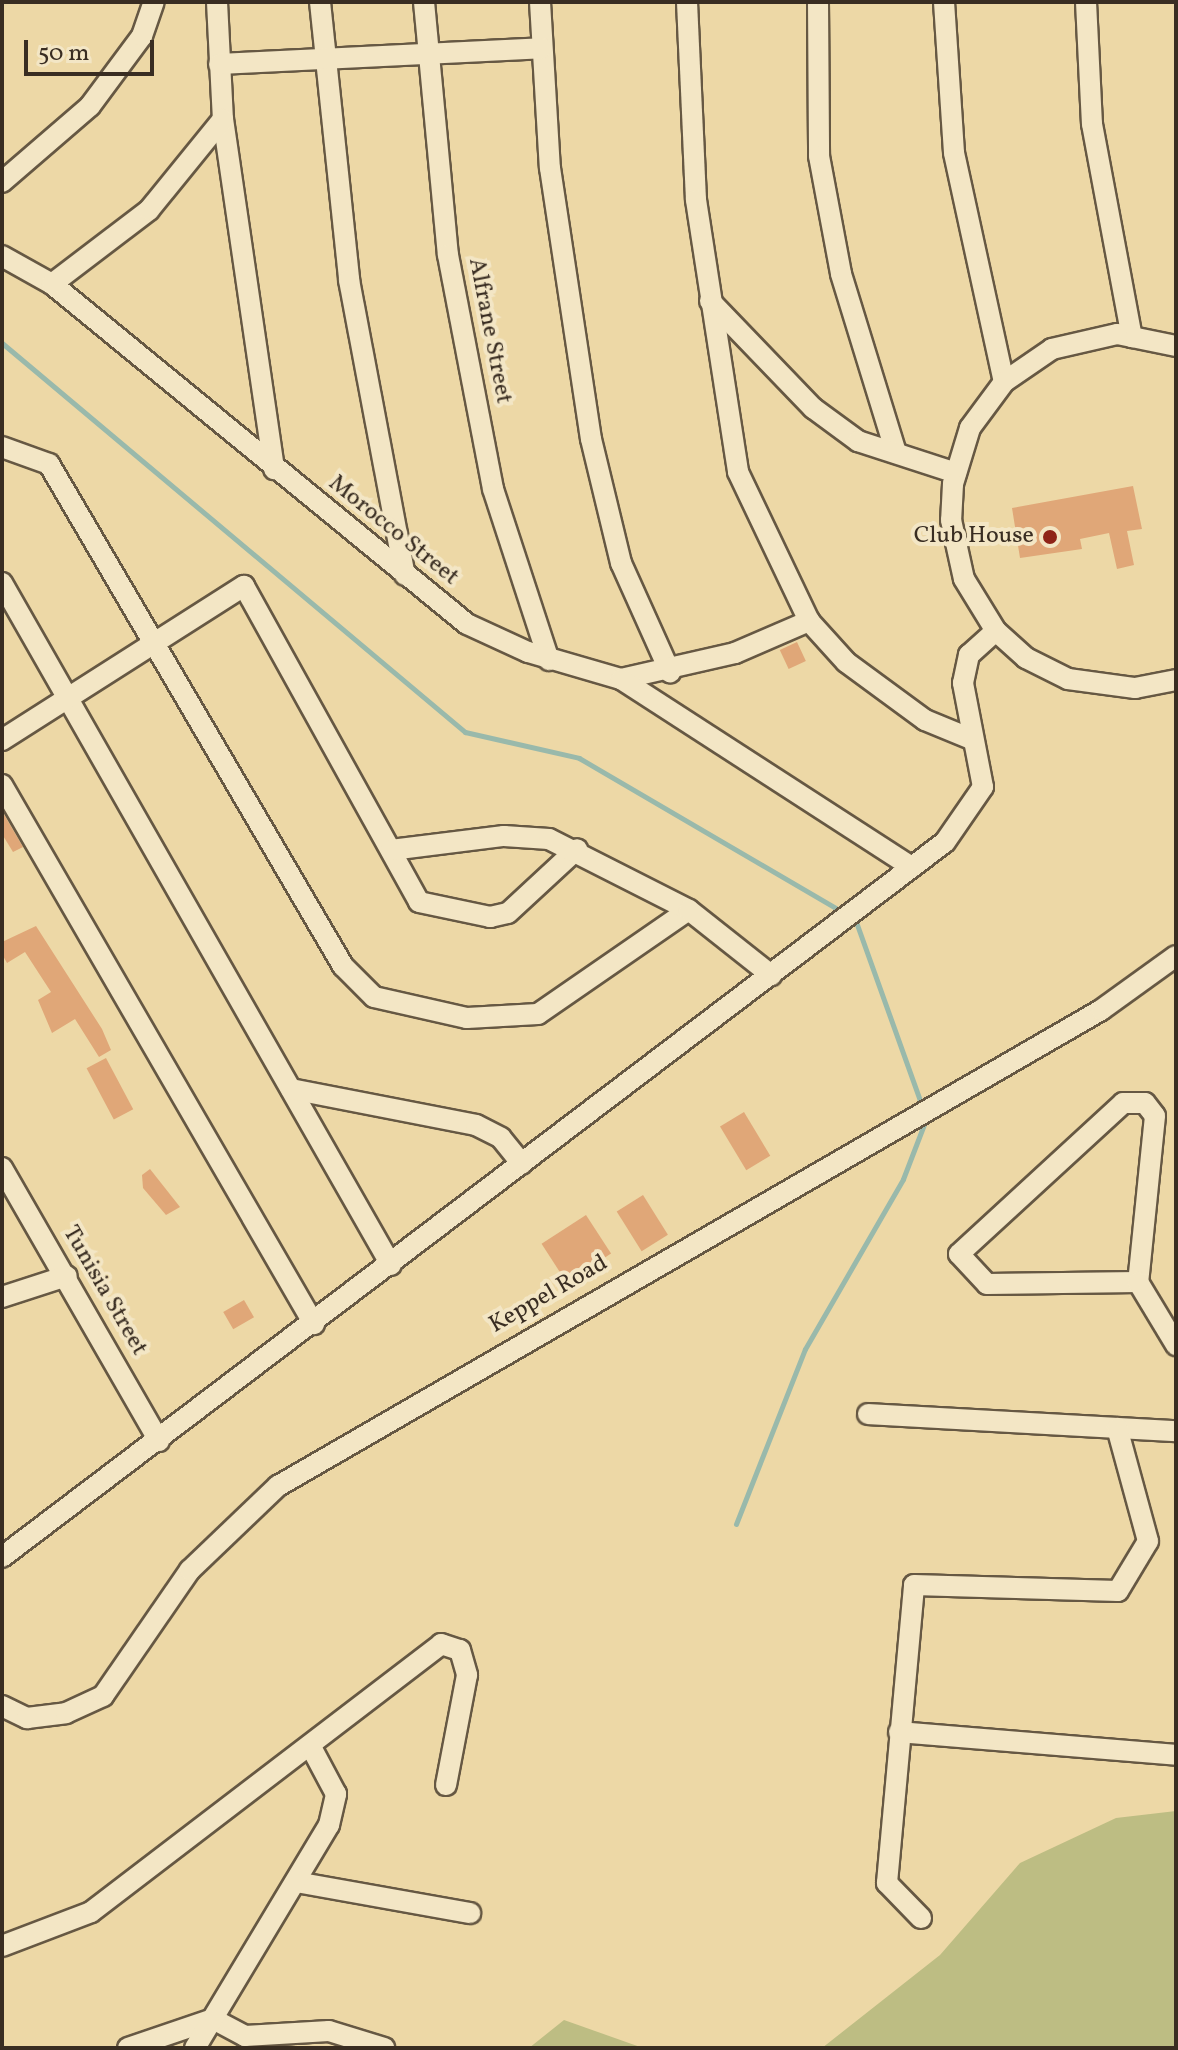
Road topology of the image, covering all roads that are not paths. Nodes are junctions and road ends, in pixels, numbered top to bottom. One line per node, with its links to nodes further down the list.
1 (154, 2): 15 (street)
2 (217, 2): 13 (street)
3 (320, 2): 12 (street)
4 (424, 2): 11 (street, Alfrane Street)
5 (540, 2): 10 (street)
6 (687, 2): 18 (street)
7 (818, 2): 23 (street)
8 (944, 2): 21 (street)
9 (1086, 2): 19 (street)
10 (542, 48): 11 (street); 32 (street)
11 (426, 53): 12 (street); 31 (street, Alfrane Street)
12 (322, 58): 13 (street); 26 (street)
13 (219, 64): 14 (street)
14 (223, 119): 17 (street); 24 (street)
15 (2, 182)
16 (2, 256): 17 (street, Morocco Street)
17 (52, 284): 24 (street, Morocco Street)
18 (710, 301): 23 (street); 28 (street)
19 (1132, 337): 20 (street); 21 (street)
20 (1176, 346)
21 (1004, 382): 25 (street)
22 (2, 447): 30 (street)
23 (896, 453): 25 (street)
24 (274, 469): 26 (street, Morocco Street)
25 (956, 473): 29 (street)
26 (405, 575): 31 (street, Morocco Street)
27 (2, 583): 35 (street)
28 (809, 621): 32 (street, Morocco Street); 36 (street)
29 (996, 631): 34 (street); 36 (street)
30 (154, 645): 35 (street); 40 (street); 42 (street)
31 (549, 660): 33 (street, Morocco Street)
32 (670, 672): 33 (street, Morocco Street)
33 (621, 679): 41 (street)
34 (1176, 680)
35 (68, 699): 37 (street); 45 (street)
36 (971, 739): 41 (street)
37 (2, 740)
38 (2, 785): 52 (street)
39 (577, 849): 40 (street); 40 (street); 42 (street)
40 (391, 850)
41 (912, 867): 44 (street)
42 (689, 910): 44 (street)
43 (1176, 956): 59 (street, Keppel Road)
44 (771, 975): 46 (street)
45 (291, 1089): 46 (street); 48 (street)
46 (522, 1164): 48 (street)
47 (2, 1168): 49 (street, Tunisia Street)
48 (391, 1265): 52 (street)
49 (67, 1276): 51 (street); 57 (street, Tunisia Street)
50 (1138, 1282): 50 (street); 53 (street)
51 (2, 1297)
52 (314, 1324): 57 (street)
53 (1176, 1345)
54 (868, 1414): 55 (street)
55 (1117, 1428): 56 (street); 60 (street)
56 (1176, 1431)
57 (159, 1441): 58 (street)
58 (2, 1557)
59 (2, 1706)
60 (899, 1732): 62 (street); 66 (street)
61 (310, 1745): 63 (street); 64 (street); 67 (street)
62 (1176, 1755)
63 (446, 1785)
64 (296, 1882): 65 (street); 68 (street)
65 (470, 1913)
66 (921, 1918)
67 (2, 1946)
68 (213, 2019): 69 (street); 70 (street); 71 (street)
69 (282, 2041): 72 (street)
70 (128, 2048)
71 (195, 2048)
72 (384, 2048)

